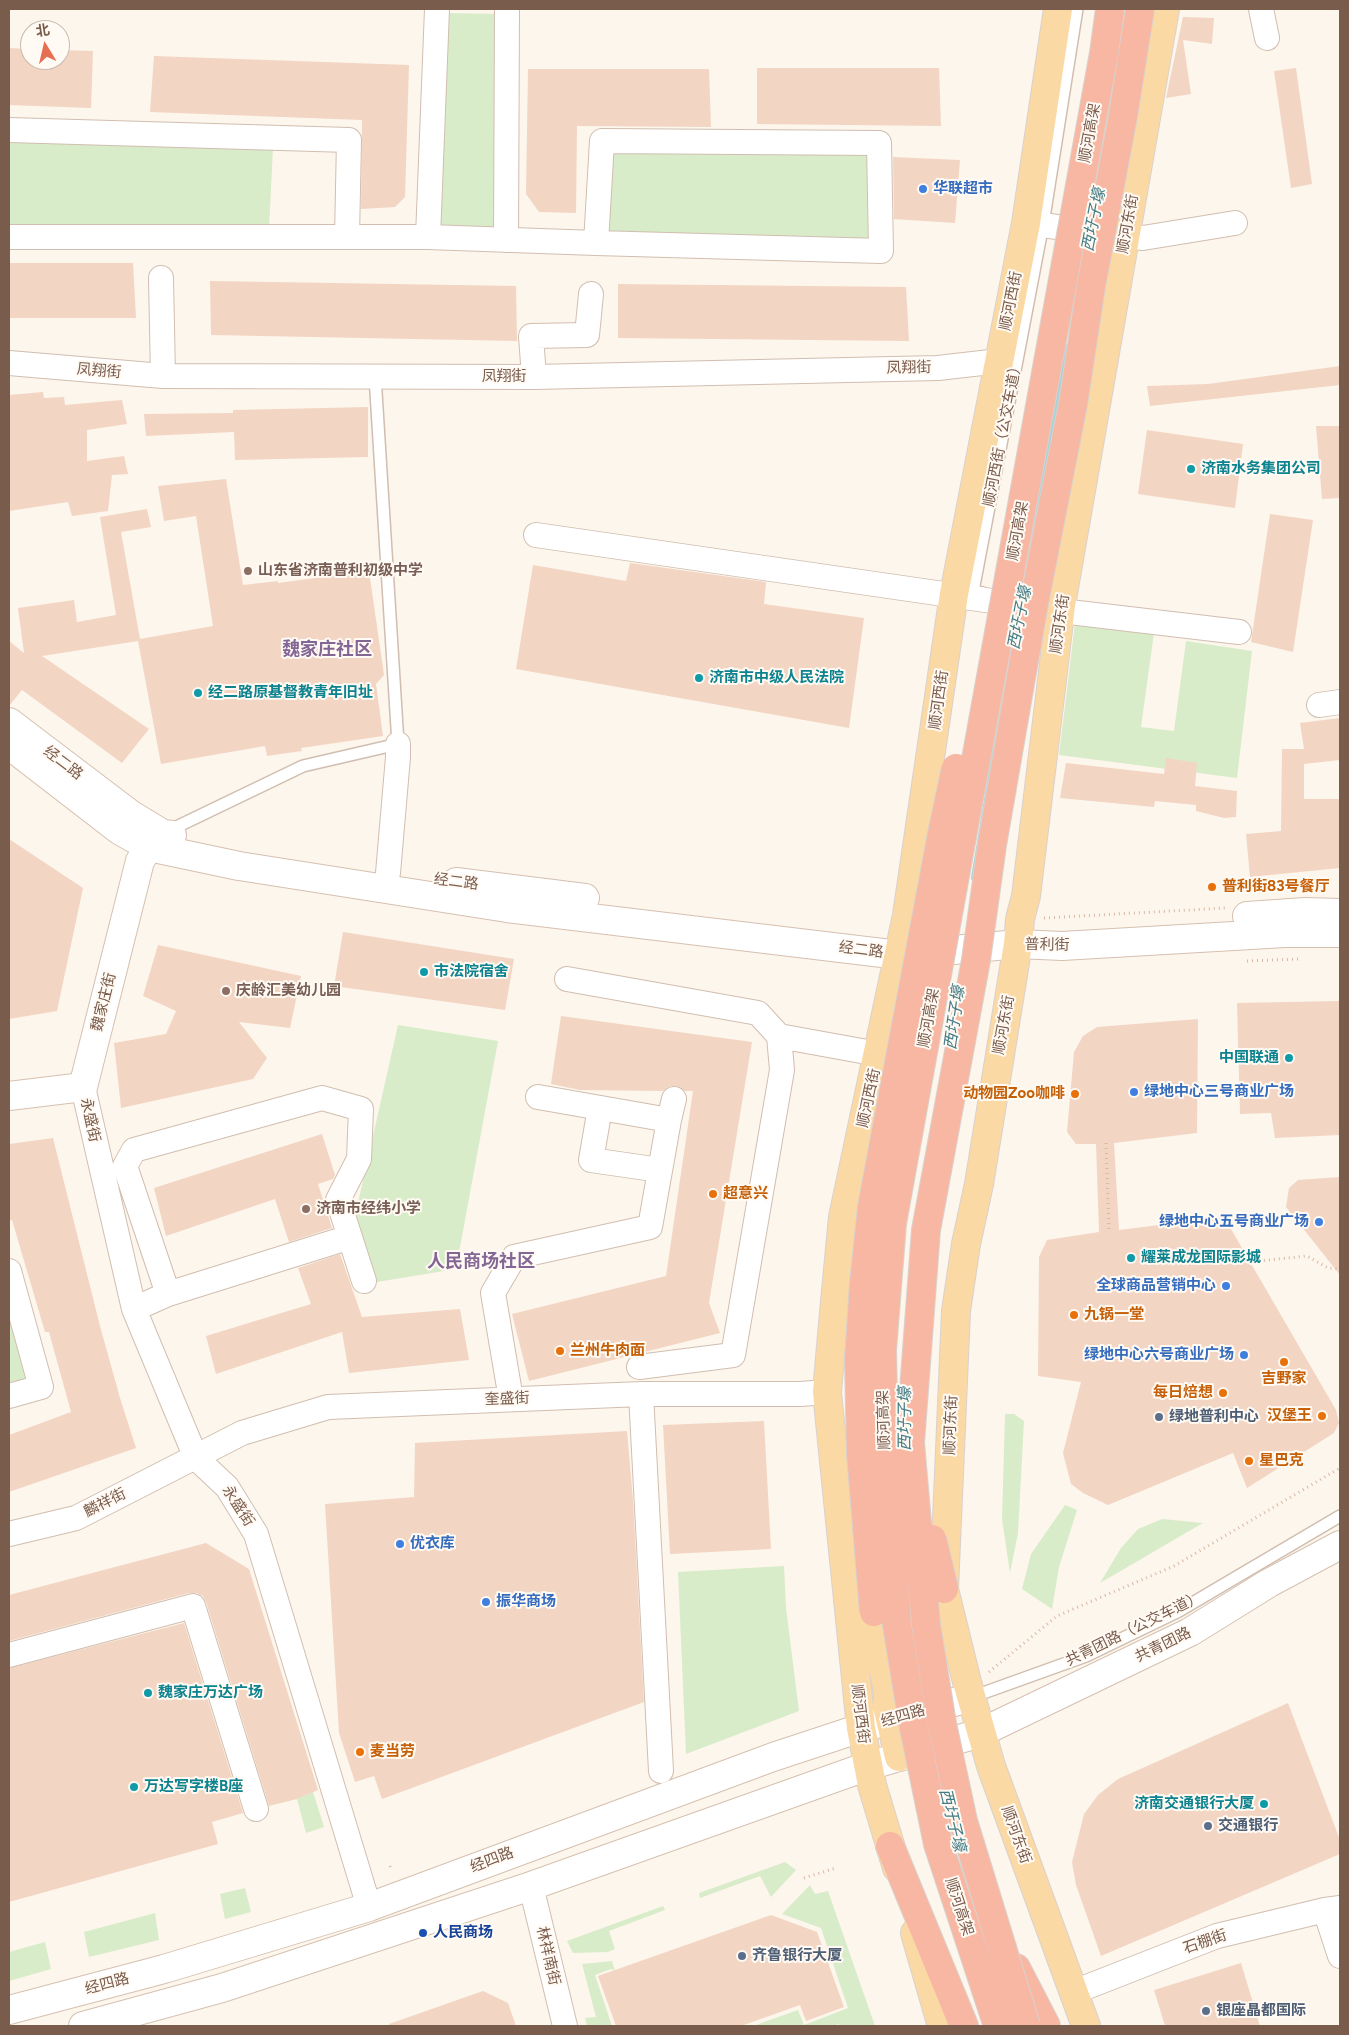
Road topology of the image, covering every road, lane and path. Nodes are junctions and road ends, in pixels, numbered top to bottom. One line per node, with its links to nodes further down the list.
1 (437, 9): 16 (street)
2 (507, 9): 17 (street)
3 (1058, 9): 11 (main road, 顺河西街)
4 (1077, 9): 11 (lane, 顺河西街（公交车道）)
5 (1110, 9): 27 (highway, 顺河高架, bridge)
6 (1140, 9): 30 (highway, 顺河高架, bridge)
7 (1165, 9): 13 (main road, 顺河东街)
8 (1262, 9): 9 (street)
9 (1267, 38)
10 (9, 130): 15 (street)
11 (1035, 223): 13 (street); 21 (main road, 顺河西街); 29 (lane, 顺河西街（公交车道）)
12 (1234, 223): 13 (street)
13 (1126, 236): 31 (main road, 顺河东街)
14 (9, 237): 15 (street)
15 (347, 238): 16 (street)
16 (428, 238): 17 (street)
17 (506, 240): 18 (street)
18 (596, 243): 18 (street)
19 (161, 278): 23 (street)
20 (591, 294): 25 (street)
21 (999, 361): 25 (street, 凤翔街); 28 (main road, 顺河西街)
22 (9, 364): 23 (street, 凤翔街)
23 (163, 376): 24 (street, 凤翔街)
24 (375, 376): 25 (street, 凤翔街); 34 (lane)
25 (534, 377)
26 (536, 535): 28 (street)
27 (1011, 567): 71 (highway, bridge); 95 (highway, 顺河高架, bridge)
28 (954, 594): 29 (street); 42 (main road, 顺河西街)
29 (998, 599): 30 (street)
30 (1028, 603): 31 (street); 70 (highway, bridge); 87 (highway, 顺河高架, bridge)
31 (1061, 608): 32 (street); 40 (main road, 顺河东街)
32 (1239, 632)
33 (9, 722): 36 (street, 经二路)
34 (398, 744): 36 (lane); 37 (street)
35 (9, 745): 36 (street, 经二路)
36 (156, 840): 37 (street, 经二路); 42 (street, 经二路); 46 (street, 魏家庄街)
37 (388, 873): 42 (street, 经二路)
38 (1227, 908): 40 (path)
39 (1340, 913): 40 (street, 普利街)
40 (1019, 932): 41 (street, 普利街); 42 (street); 70 (main road, 顺河东街)
41 (1340, 933)
42 (899, 955): 45 (main road, 顺河西街)
43 (567, 979): 44 (street)
44 (779, 1036): 45 (street); 60 (street)
45 (878, 1054): 61 (main road, 顺河西街)
46 (83, 1087): 47 (street); 59 (street, 永盛街)
47 (9, 1096)
48 (538, 1098): 49 (street)
49 (600, 1108): 51 (street); 51 (street)
50 (1106, 1143): 52 (path)
51 (660, 1170): 64 (street)
52 (1109, 1231)
53 (350, 1237): 57 (street); 58 (street); 58 (street)
54 (1249, 1262): 55 (path)
55 (1340, 1269)
56 (9, 1271): 63 (street)
57 (364, 1281)
58 (168, 1294): 59 (street)
59 (134, 1309): 65 (street, 永盛街)
60 (640, 1368)
61 (827, 1392): 62 (street, 奎盛街); 71 (main road, 顺河西街); 75 (main road, 顺河西街)
62 (641, 1394): 64 (street, 奎盛街); 79 (street)
63 (9, 1396)
64 (511, 1399): 65 (street, 奎盛街)
65 (196, 1458): 68 (street, 麟祥街); 85 (street, 永盛街)
66 (1340, 1468): 73 (path)
67 (1340, 1516): 73 (lane, 共青团路（公交车道）)
68 (9, 1534)
69 (1340, 1545): 76 (street, 共青团路)
70 (944, 1588): 73 (main road, 顺河东街)
71 (874, 1612): 74 (main road, 顺河西街)
72 (9, 1655): 80 (street)
73 (969, 1689): 74 (street, 经四路); 76 (main road, 顺河东街)
74 (914, 1713): 75 (street, 经四路); 77 (main road, 顺河西街)
75 (861, 1728): 78 (main road, 顺河西街); 85 (street, 经四路)
76 (980, 1733): 77 (street, bridge); 89 (main road, 顺河东街)
77 (904, 1756): 78 (street)
78 (868, 1766): 81 (main road, 顺河西街); 84 (street)
79 (661, 1771)
80 (256, 1809)
81 (890, 1846): 93 (main road, 顺河西街); 94 (highway)
82 (836, 1868): 83 (path)
83 (804, 1878)
84 (531, 1886): 91 (street); 92 (street, 林祥南街)
85 (369, 1907): 90 (street, 经四路)
86 (1332, 1909): 88 (street); 89 (street, 石棚街)
87 (993, 1924): 96 (highway, 顺河高架, bridge); 97 (highway, bridge)
88 (1340, 1956)
89 (1074, 1992): 98 (main road, 顺河东街)
90 (9, 2010)
91 (83, 2026)
92 (565, 2026)
93 (942, 2026)
94 (964, 2026)
95 (998, 2026)
96 (1026, 2026)
97 (1046, 2026)
98 (1086, 2026)

